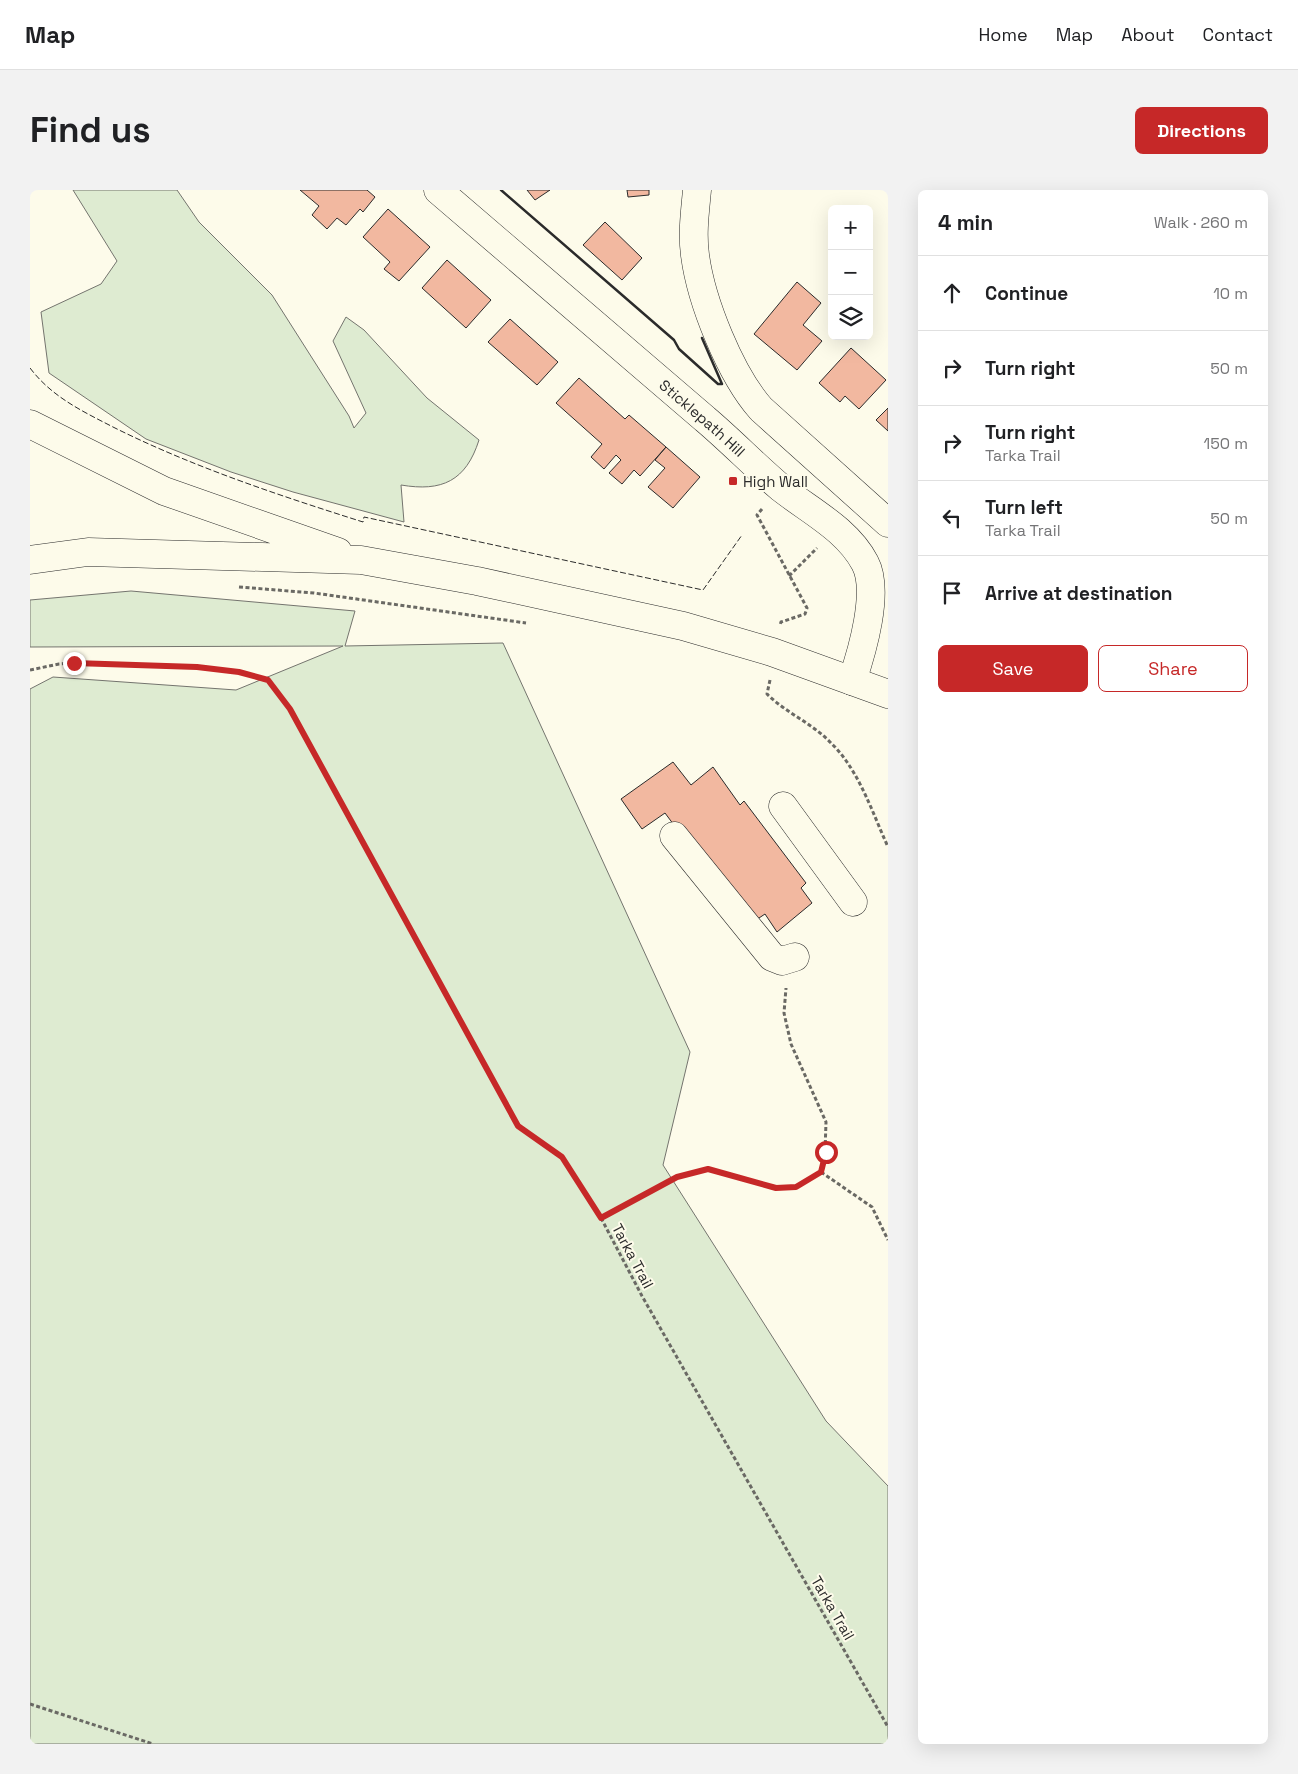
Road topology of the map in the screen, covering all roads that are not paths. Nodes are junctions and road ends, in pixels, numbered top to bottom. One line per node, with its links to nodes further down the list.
1 (438, 190): 7 (main road, Sticklepath Hill)
2 (697, 190): 4 (main road)
3 (30, 424): 6 (main road)
4 (888, 523)
5 (30, 560): 6 (main road)
6 (360, 560): 7 (main road)
7 (852, 681): 8 (main road)
8 (888, 694)
9 (783, 806): 11 (main road)
10 (674, 836): 12 (main road)
11 (853, 902)
12 (791, 968)

